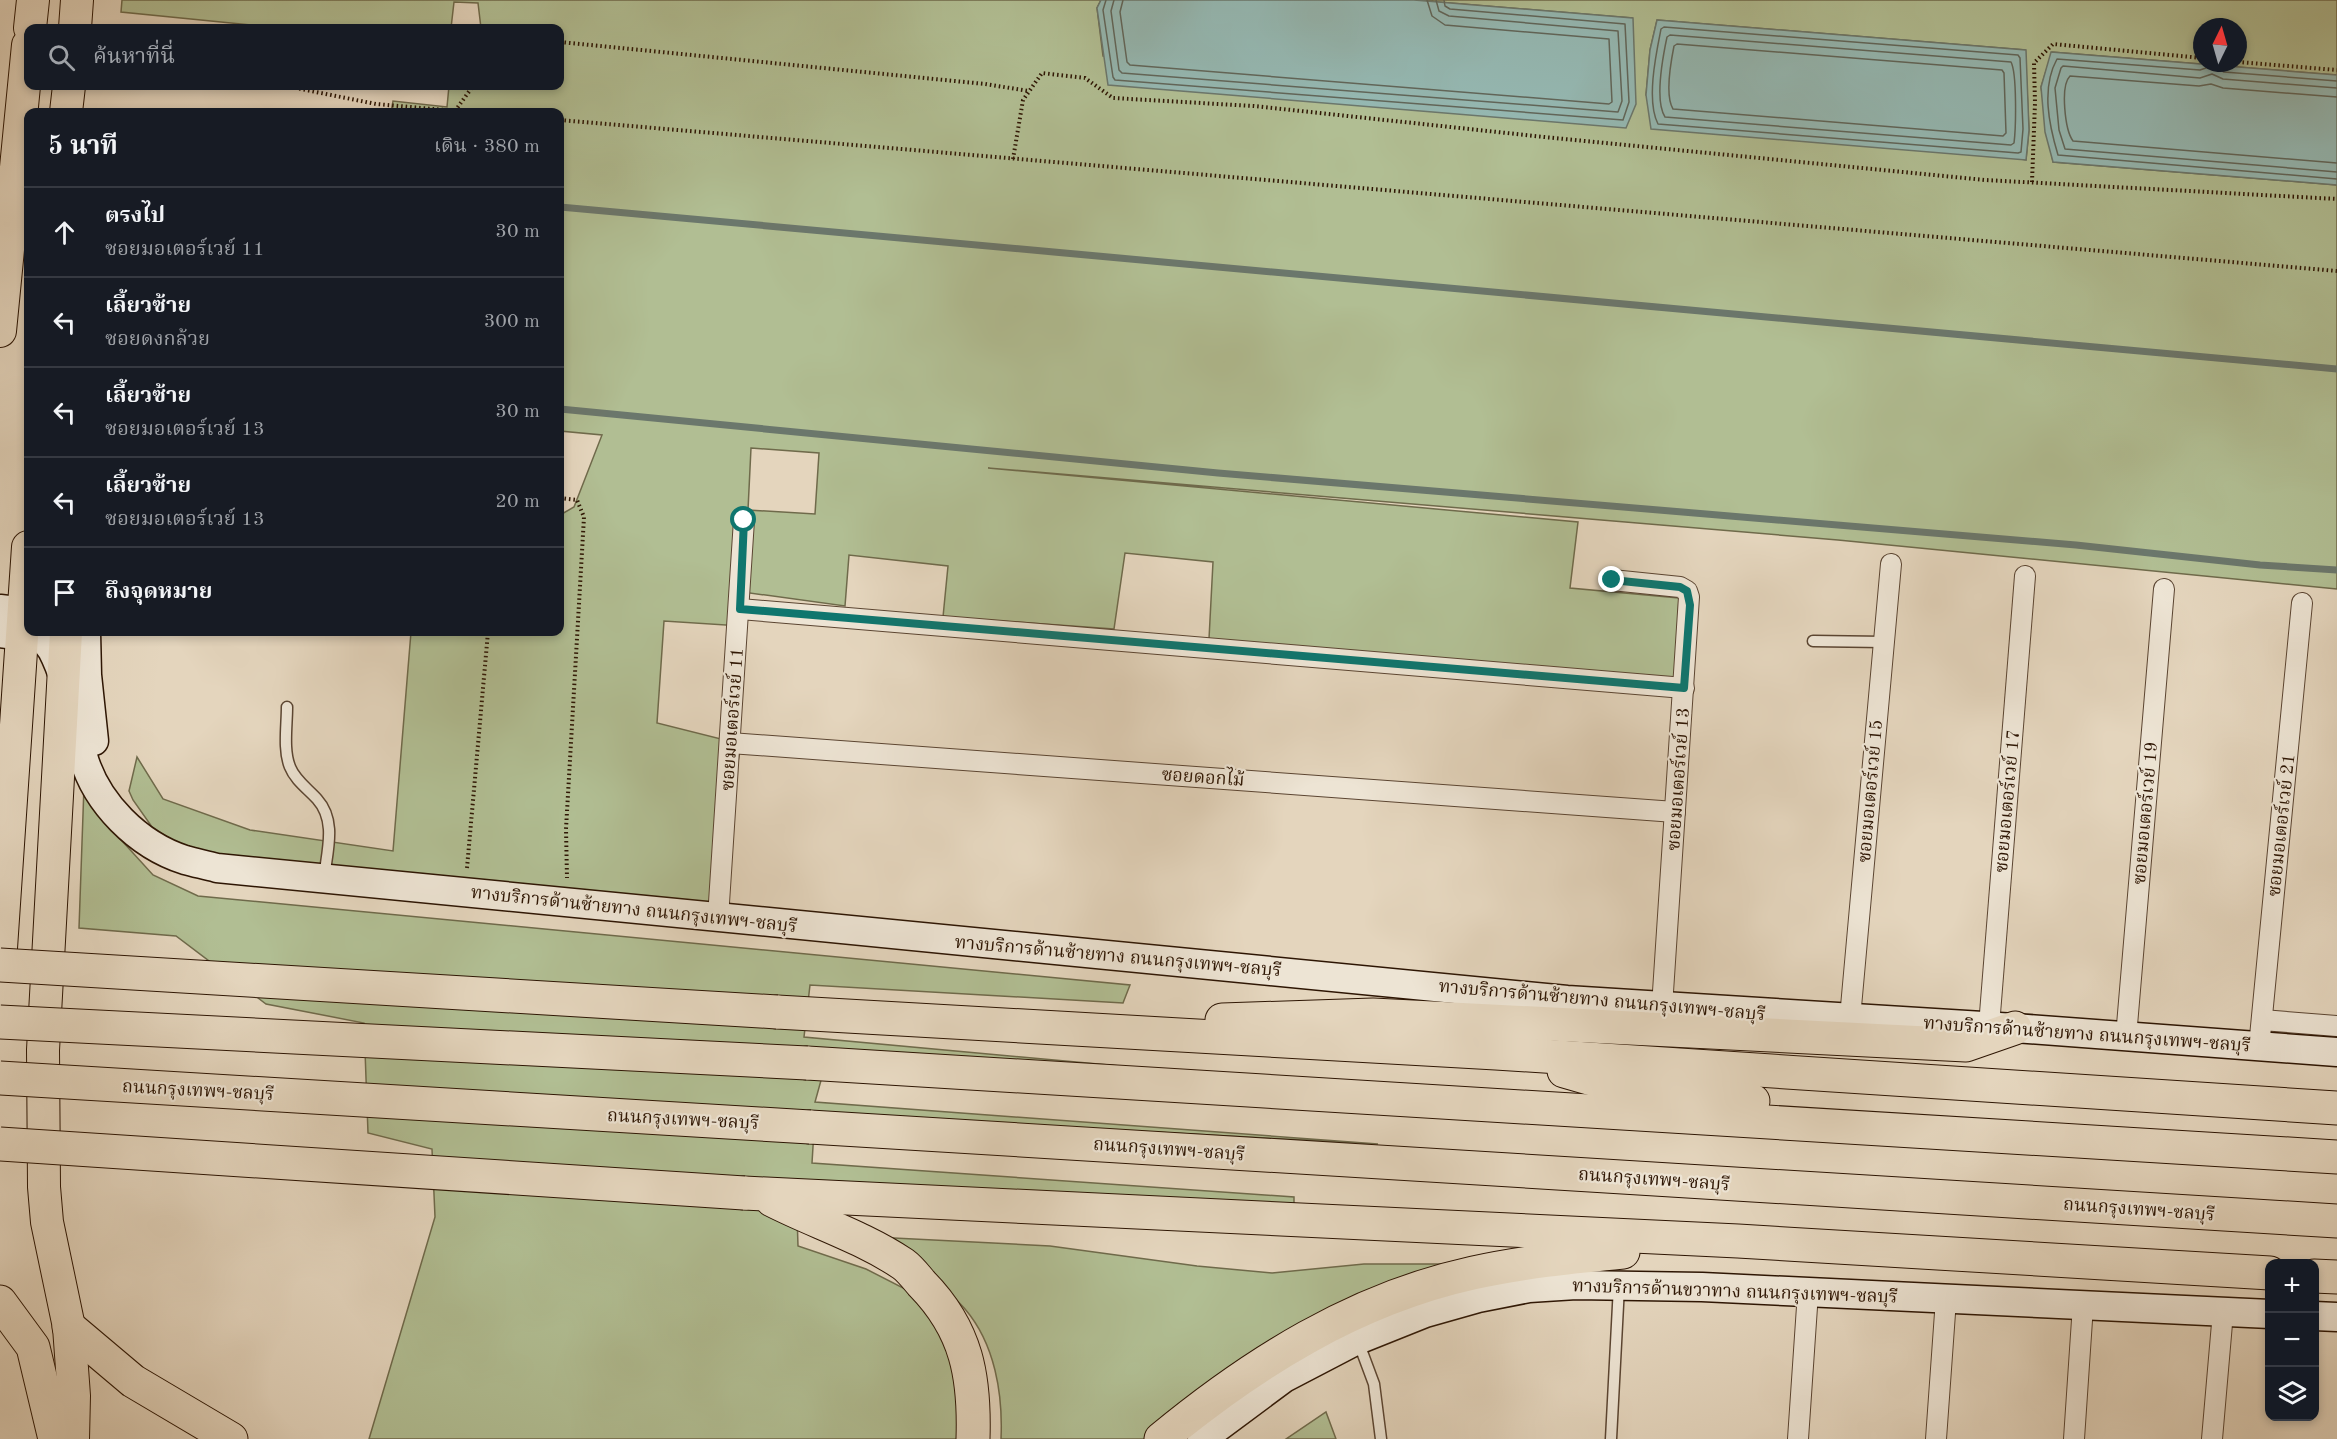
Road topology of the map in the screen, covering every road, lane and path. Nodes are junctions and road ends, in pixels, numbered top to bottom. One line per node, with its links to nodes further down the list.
1 (33, 0): 3 (main road)
2 (77, 0): 4 (main road)
3 (30, 24)
4 (75, 24)
5 (564, 42): 13 (path)
6 (2193, 57): 19 (path)
7 (2247, 63): 8 (path)
8 (2337, 70)
9 (24, 79): 21 (main road)
10 (69, 90): 14 (main road)
11 (306, 90): 15 (path)
12 (470, 90): 16 (path)
13 (1029, 91): 18 (path); 19 (path)
14 (66, 108)
15 (421, 108)
16 (457, 108)
17 (564, 120): 18 (path)
18 (1014, 159): 22 (path)
19 (2032, 182): 20 (path)
20 (2337, 199)
21 (3, 259): 23 (main road)
22 (2337, 271)
23 (0, 331)
24 (564, 498): 48 (path)
25 (744, 520): 32 (street, ซอยมอเตอร์เวย์ 11)
26 (1891, 564): 39 (street, ซอยมอเตอร์เวย์ 15)
27 (2025, 576): 55 (street, ซอยมอเตอร์เวย์ 17)
28 (1612, 580): 41 (street, ซอยมอเตอร์เวย์ 13)
29 (24, 581): 33 (main road)
30 (2164, 589): 58 (street, ซอยมอเตอร์เวย์ 19)
31 (2302, 603): 57 (street, ซอยมอเตอร์เวย์ 21)
32 (740, 609): 41 (street); 43 (street, ซอยมอเตอร์เวย์ 11)
33 (19, 623): 50 (main road)
34 (36, 636): 40 (main road, ทางบริการด้านซ้ายทาง ถนนกรุงเทพฯ-ชลบุรี)
35 (66, 636): 40 (main road)
36 (86, 636): 45 (main road)
37 (488, 636): 47 (path)
38 (1813, 641): 39 (lane)
39 (1884, 642): 52 (street, ซอยมอเตอร์เวย์ 15)
40 (65, 684): 45 (main road, ทางบริการด้านซ้ายทาง ถนนกรุงเทพฯ-ชลบุรี); 81 (main road)
41 (1684, 688): 44 (street, ซอยมอเตอร์เวย์ 13)
42 (287, 707): 46 (lane)
43 (730, 743): 44 (street, ซอยดอกไม้); 49 (street, ซอยมอเตอร์เวย์ 11)
44 (1675, 812): 51 (street, ซอยมอเตอร์เวย์ 13)
45 (118, 817): 46 (main road, ทางบริการด้านซ้ายทาง ถนนกรุงเทพฯ-ชลบุรี)
46 (324, 879): 47 (main road, ทางบริการด้านซ้ายทาง ถนนกรุงเทพฯ-ชลบุรี)
47 (465, 893): 48 (main road, ทางบริการด้านซ้ายทาง ถนนกรุงเทพฯ-ชลบุรี)
48 (567, 903): 49 (main road, ทางบริการด้านซ้ายทาง ถนนกรุงเทพฯ-ชลบุรี)
49 (718, 918): 51 (main road, ทางบริการด้านซ้ายทาง ถนนกรุงเทพฯ-ชลบุรี)
50 (0, 964): 56 (highway, bridge)
51 (1662, 1007): 52 (main road, ทางบริการด้านซ้ายทาง ถนนกรุงเทพฯ-ชลบุรี)
52 (1850, 1018): 55 (main road, ทางบริการด้านซ้ายทาง ถนนกรุงเทพฯ-ชลบุรี)
53 (0, 1022): 63 (highway, bridge)
54 (2337, 1026): 57 (street)
55 (2002, 1027): 56 (highway); 58 (main road, ทางบริการด้านซ้ายทาง ถนนกรุงเทพฯ-ชลบุรี)
56 (1049, 1029): 60 (highway)
57 (2260, 1033): 58 (main road, ทางบริการด้านซ้ายทาง ถนนกรุงเทพฯ-ชลบุรี); 59 (main road, ทางบริการด้านซ้ายทาง ถนนกรุงเทพฯ-ชลบุรี)
58 (2126, 1037)
59 (2337, 1052)
60 (1496, 1053): 62 (highway); 63 (highway)
61 (0, 1078): 67 (highway, ถนนกรุงเทพฯ-ชลบุรี, bridge)
62 (2337, 1108)
63 (1872, 1130): 65 (highway)
64 (0, 1144): 66 (highway, bridge)
65 (2337, 1157)
66 (752, 1193): 68 (highway); 86 (highway)
67 (2337, 1221)
68 (1738, 1241): 69 (highway); 87 (highway)
69 (2265, 1273)
70 (2319, 1276): 71 (highway)
71 (2337, 1278)
72 (1619, 1286): 73 (main road, ทางบริการด้านขวาทาง ถนนกรุงเทพฯ-ชลบุรี); 82 (main road, ทางบริการด้านขวาทาง ถนนกรุงเทพฯ-ชลบุรี); 90 (lane)
73 (1808, 1292): 74 (main road, ทางบริการด้านขวาทาง ถนนกรุงเทพฯ-ชลบุรี); 91 (street)
74 (1946, 1299): 76 (main road, ทางบริการด้านขวาทาง ถนนกรุงเทพฯ-ชลบุรี); 92 (street)
75 (0, 1302): 83 (highway)
76 (2083, 1305): 77 (main road, ทางบริการด้านขวาทาง ถนนกรุงเทพฯ-ชลบุรี); 93 (street)
77 (2223, 1312): 78 (main road, ทางบริการด้านขวาทาง ถนนกรุงเทพฯ-ชลบุรี); 94 (street)
78 (2265, 1314)
79 (2319, 1316): 80 (main road)
80 (2337, 1317)
81 (69, 1327): 84 (main road); 85 (highway)
82 (1357, 1339): 88 (main road, ทางบริการด้านขวาทาง ถนนกรุงเทพฯ-ชลบุรี); 89 (lane)
83 (55, 1439)
84 (73, 1439)
85 (231, 1439)
86 (973, 1439)
87 (1161, 1439)
88 (1202, 1439)
89 (1381, 1439)
90 (1611, 1439)
91 (1798, 1439)
92 (1936, 1439)
93 (2074, 1439)
94 (2212, 1439)

